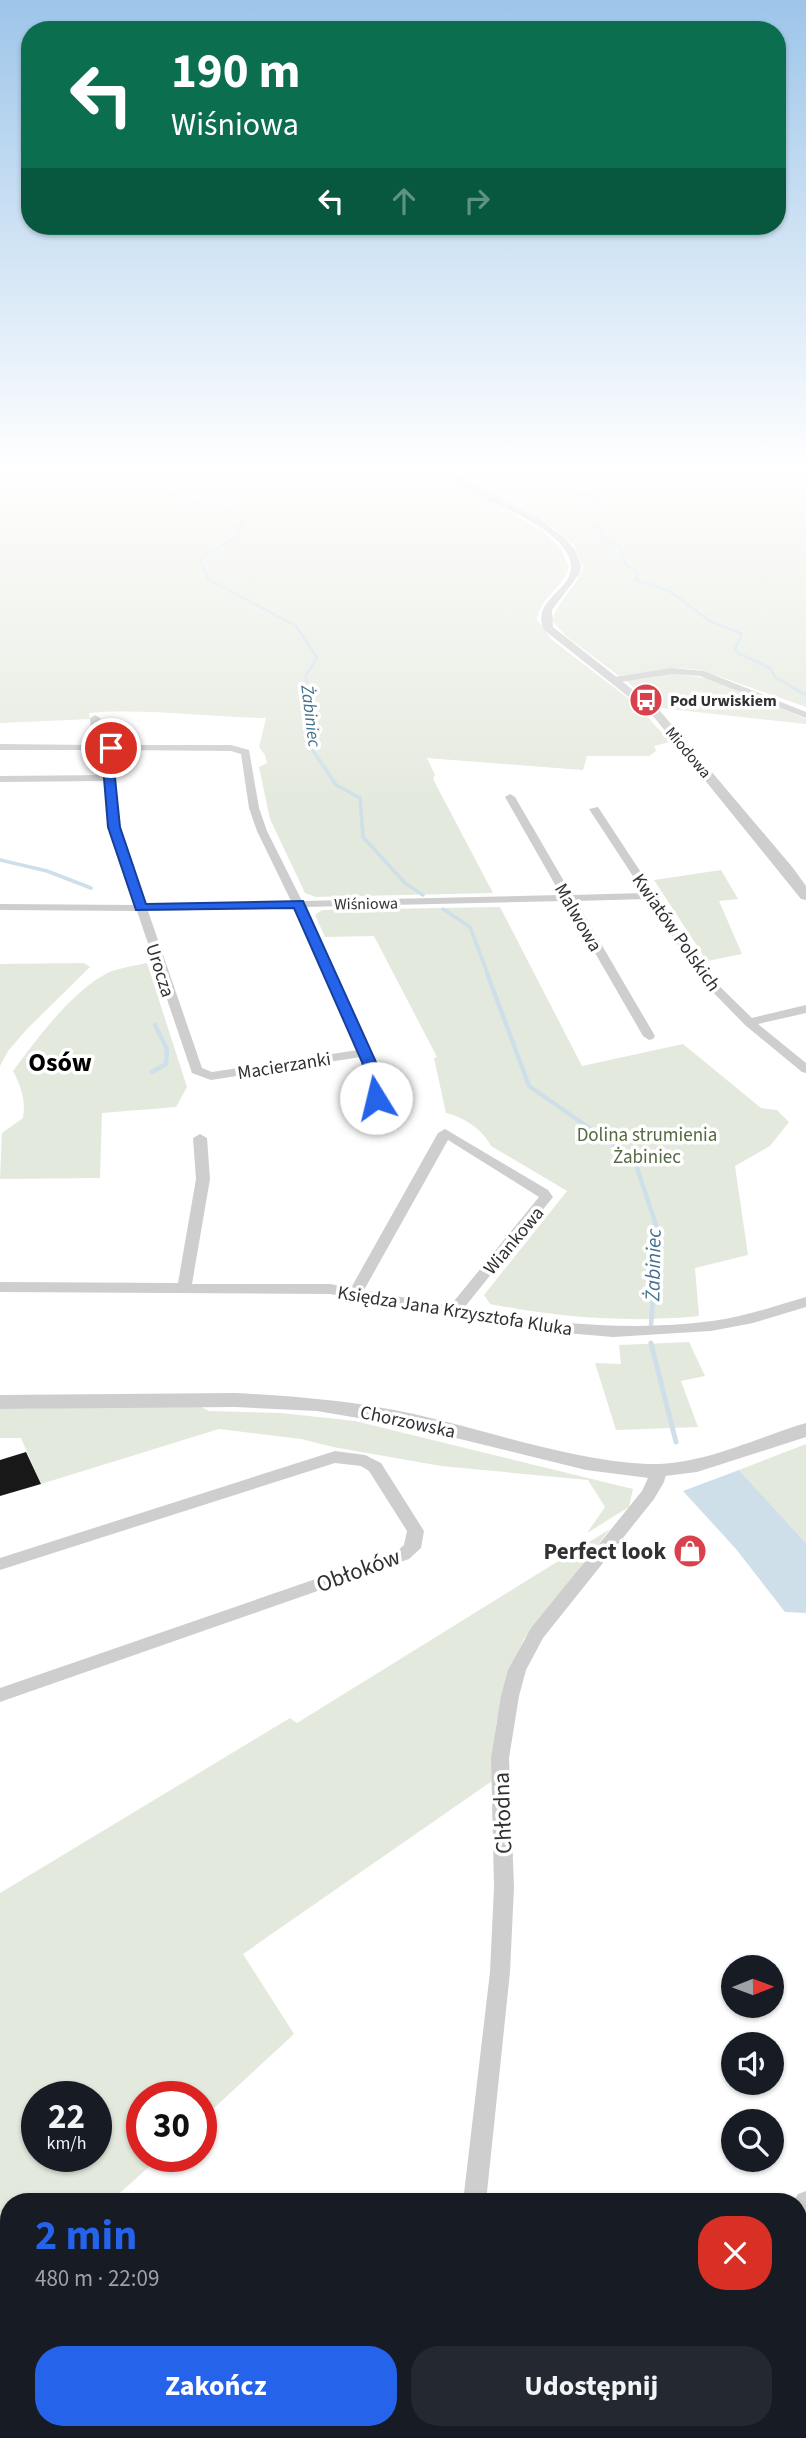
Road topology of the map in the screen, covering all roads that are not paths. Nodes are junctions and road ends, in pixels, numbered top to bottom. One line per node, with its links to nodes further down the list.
1 (572, 580): 2 (street, Miodowa)
2 (614, 680): 3 (street); 13 (street, Miodowa)
3 (806, 715)
4 (95, 718): 6 (street)
5 (0, 747): 6 (street)
6 (97, 747): 7 (street)
7 (111, 748): 8 (street, Urocza); 15 (street)
8 (110, 778): 9 (street); 17 (street, Urocza)
9 (0, 779)
10 (510, 797): 14 (street, Malwowa)
11 (594, 809): 12 (street, Kwiatów Polskich)
12 (649, 896): 14 (street, Wiśniowa); 19 (street, Kwiatów Polskich)
13 (806, 896)
14 (569, 898): 15 (street, Wiśniowa); 20 (street, Malwowa)
15 (299, 904): 17 (street, Wiśniowa); 21 (street)
16 (0, 907): 17 (street, Wiśniowa)
17 (141, 908): 23 (street, Urocza)
18 (806, 1009): 19 (street)
19 (749, 1022): 22 (street, Kwiatów Polskich)
20 (649, 1036)
21 (365, 1053): 23 (street, Macierzanki); 24 (street)
22 (806, 1069)
23 (204, 1075)
24 (376, 1098)
25 (201, 1138): 27 (street)
26 (0, 1287): 27 (street, Księdza Jana Krzysztofa Kluka)
27 (184, 1289): 28 (street, Księdza Jana Krzysztofa Kluka)
28 (356, 1292): 30 (street, Księdza Jana Krzysztofa Kluka); 30 (street, Wiankowa)
29 (806, 1301): 30 (street, Księdza Jana Krzysztofa Kluka)
30 (455, 1310)
31 (0, 1402): 33 (street, Chorzowska)
32 (806, 1430): 33 (street, Chorzowska)
33 (659, 1471): 36 (street, Chłodna)
34 (0, 1564): 35 (street, Obłoków)
35 (0, 1695)
36 (475, 2193)

